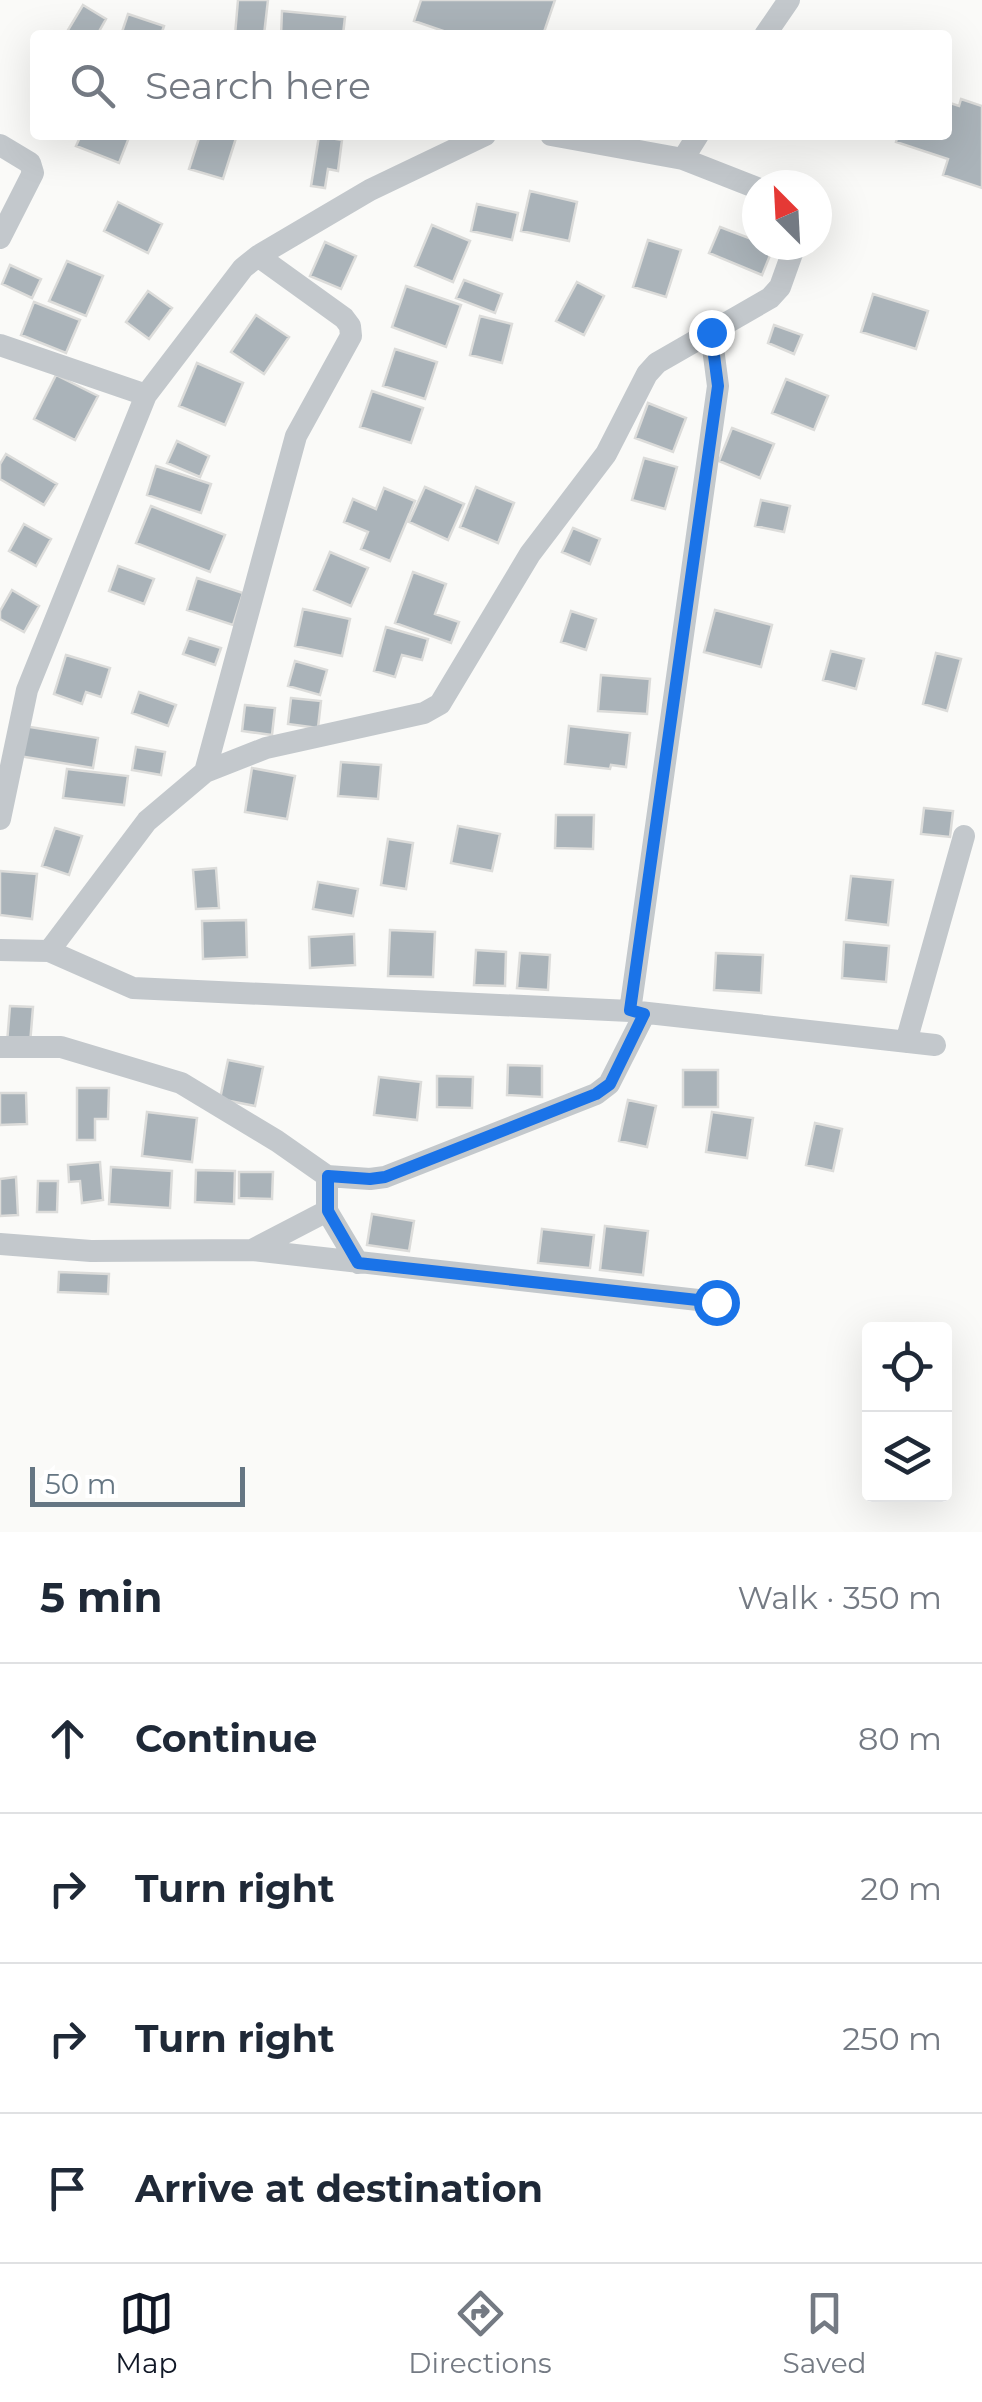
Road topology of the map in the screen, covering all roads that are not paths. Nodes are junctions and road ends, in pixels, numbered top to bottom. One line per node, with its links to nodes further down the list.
1 (789, 0): 2 (street)
2 (768, 30)
3 (475, 140): 10 (street)
4 (578, 140): 7 (street)
5 (695, 140): 7 (street)
6 (0, 145): 9 (street)
7 (683, 159): 8 (street)
8 (742, 182)
9 (0, 238)
10 (258, 256): 14 (street); 15 (street)
11 (790, 260): 12 (street)
12 (711, 332): 15 (street); 20 (street)
13 (0, 345): 14 (street)
14 (146, 395): 16 (street)
15 (205, 772): 19 (street)
16 (0, 819)
17 (964, 836): 21 (street)
18 (0, 950): 19 (street)
19 (49, 950): 20 (street)
20 (637, 1012): 21 (street); 24 (street)
21 (906, 1042): 22 (street)
22 (935, 1045)
23 (0, 1047): 24 (street)
24 (328, 1176): 25 (street)
25 (328, 1211): 27 (street); 28 (street)
26 (0, 1244): 27 (street)
27 (252, 1250): 28 (street)
28 (358, 1263): 29 (street)
29 (716, 1302)

